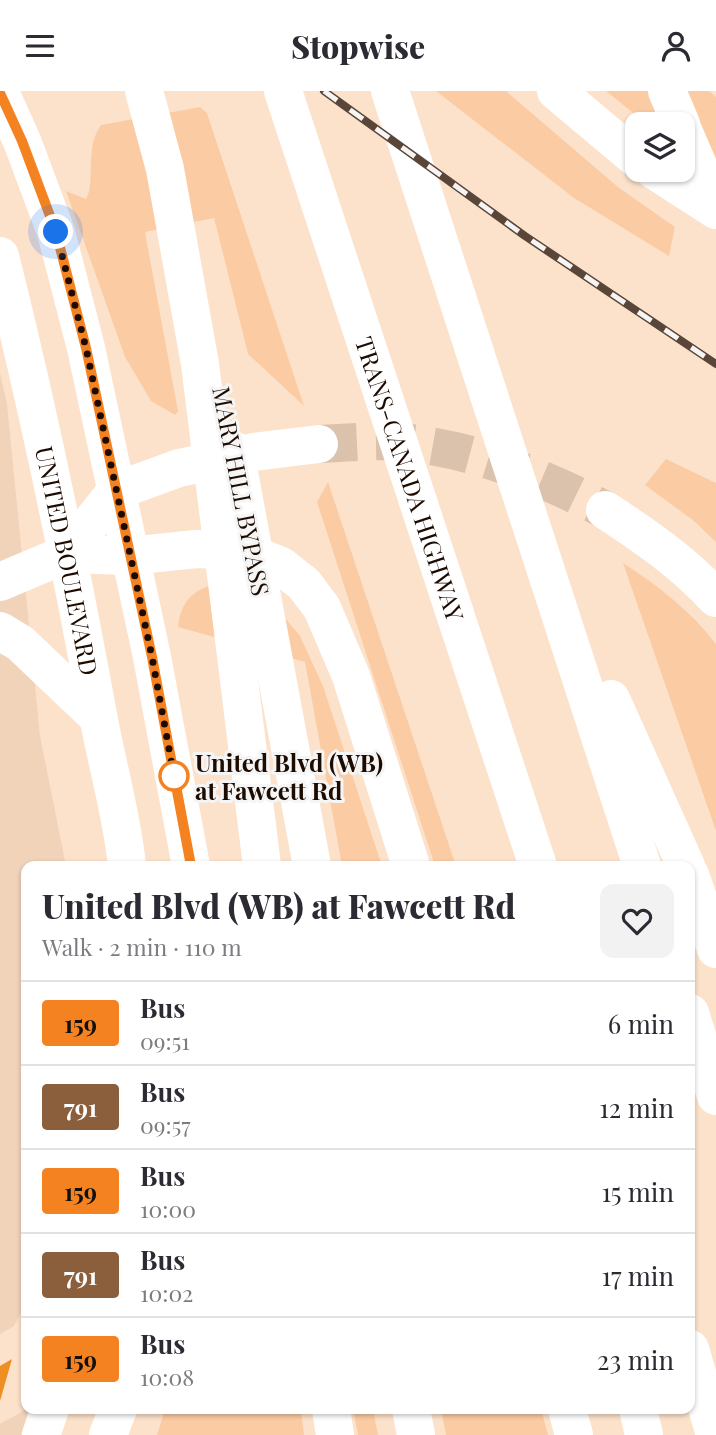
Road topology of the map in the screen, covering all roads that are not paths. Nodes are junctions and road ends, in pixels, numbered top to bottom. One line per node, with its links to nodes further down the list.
1 (282, 91): 24 (main road, TRANS-CANADA HIGHWAY)
2 (390, 91): 16 (main road)
3 (556, 91): 8 (main road)
4 (667, 91): 7 (main road)
5 (0, 92): 14 (main road)
6 (149, 105): 22 (main road, MARY HILL BYPASS)
7 (676, 112)
8 (625, 149)
9 (695, 158): 11 (main road)
10 (673, 182): 11 (main road)
11 (716, 209)
12 (0, 256): 17 (main road, UNITED BOULEVARD)
13 (319, 444): 14 (main road)
14 (116, 491): 17 (main road); 18 (main road)
15 (605, 510): 20 (main road)
16 (535, 532): 30 (main road); 31 (main road)
17 (66, 554): 18 (main road); 19 (main road); 23 (main road, UNITED BOULEVARD)
18 (129, 556): 26 (main road); 29 (main road)
19 (0, 582)
20 (716, 598)
21 (0, 631): 23 (main road)
22 (257, 672): 27 (main road); 28 (main road, MARY HILL BYPASS)
23 (98, 717): 25 (main road, UNITED BOULEVARD)
24 (531, 856)
25 (126, 861)
26 (190, 861)
27 (262, 861)
28 (311, 861)
29 (409, 861)
30 (640, 861)
31 (684, 861)
32 (695, 889): 33 (main road)
33 (716, 949)
34 (695, 1029): 35 (main road)
35 (716, 1095)
36 (695, 1366): 49 (main road)
37 (48, 1414): 43 (main road)
38 (116, 1414): 44 (main road)
39 (332, 1414): 45 (main road)
40 (412, 1414): 46 (main road)
41 (569, 1414): 47 (main road)
42 (639, 1414): 48 (main road)
43 (41, 1435)
44 (108, 1435)
45 (335, 1435)
46 (416, 1435)
47 (574, 1435)
48 (644, 1435)
49 (715, 1435)

